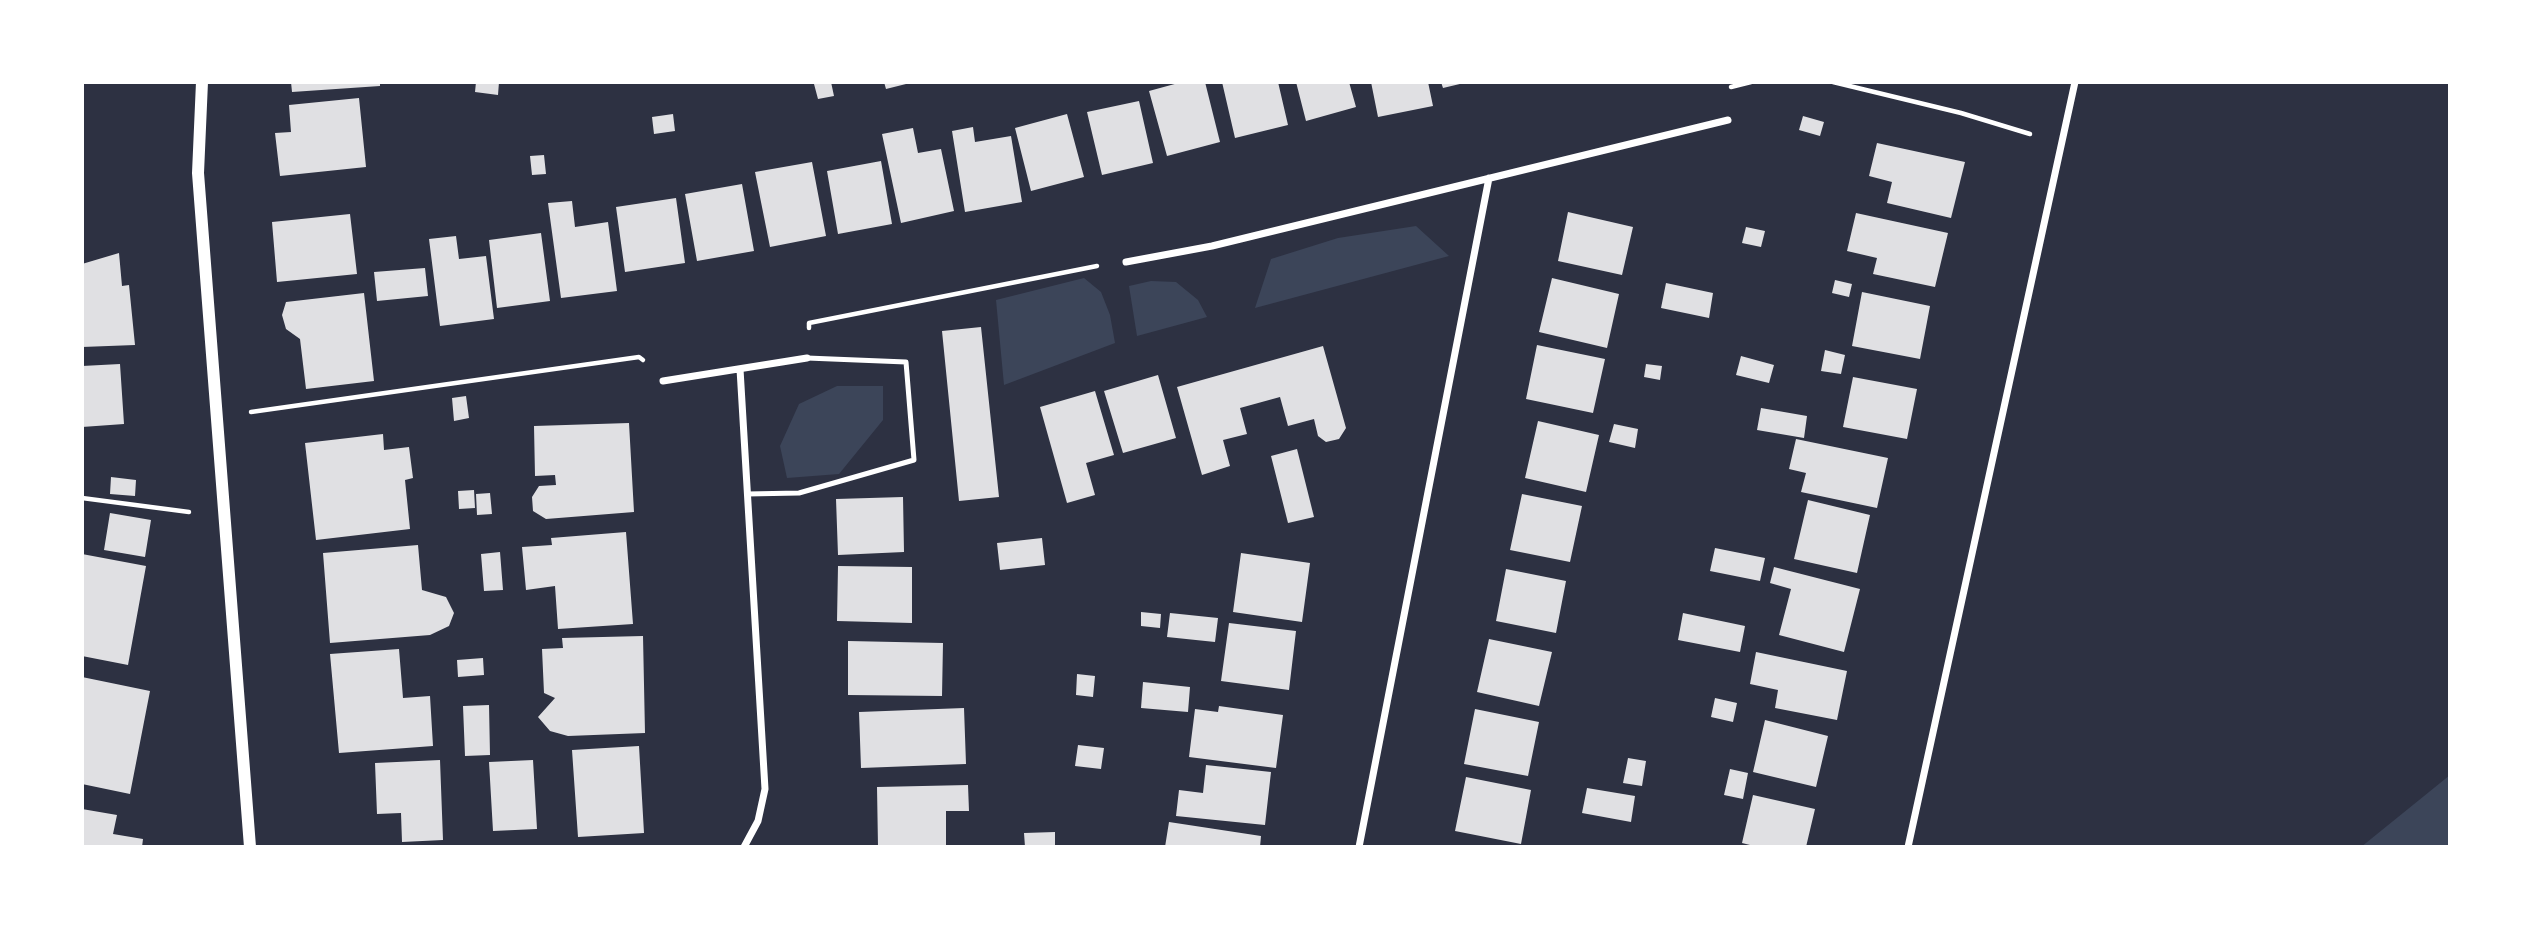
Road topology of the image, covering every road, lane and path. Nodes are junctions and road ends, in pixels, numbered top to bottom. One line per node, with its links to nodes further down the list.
1 (202, 82): 11 (street)
2 (1833, 82): 5 (path)
3 (2075, 82): 5 (street)
4 (1728, 120): 6 (street)
5 (2062, 143): 18 (street)
6 (1489, 178): 7 (street); 17 (street)
7 (1126, 262): 8 (path)
8 (807, 358): 9 (street); 12 (lane)
9 (740, 369): 10 (street); 12 (street)
10 (663, 381): 11 (path)
11 (217, 417): 14 (street)
12 (747, 494): 16 (street)
13 (82, 498): 14 (path)
14 (224, 517): 15 (street)
15 (250, 847)
16 (744, 847)
17 (1359, 847)
18 (1908, 847)

